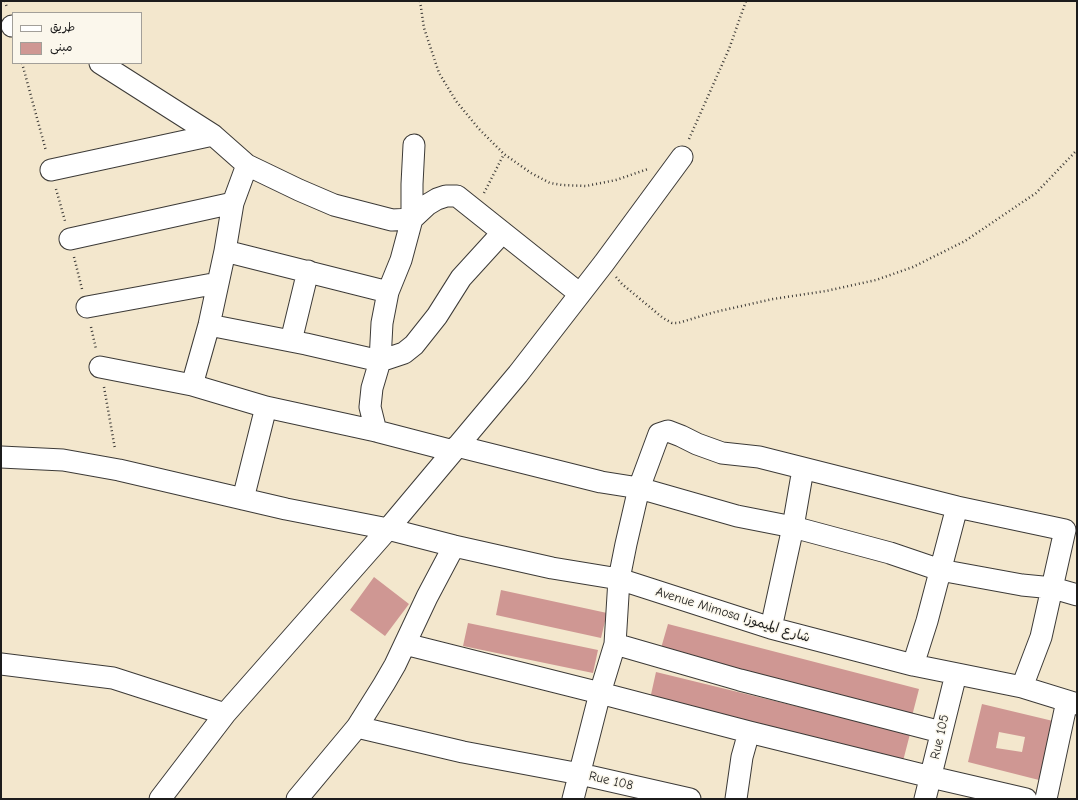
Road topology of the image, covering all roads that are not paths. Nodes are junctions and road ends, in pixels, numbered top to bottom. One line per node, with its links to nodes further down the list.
1 (102, 64): 2 (street)
2 (213, 135): 5 (street); 6 (street)
3 (414, 145): 8 (street)
4 (682, 157): 15 (street)
5 (247, 165): 7 (street); 8 (street)
6 (51, 170)
7 (233, 203): 10 (street); 11 (street)
8 (412, 219): 9 (street); 14 (street)
9 (502, 233): 15 (street); 19 (street)
10 (70, 239)
11 (225, 251): 12 (street); 13 (street)
12 (308, 271): 14 (street); 18 (street)
13 (218, 283): 16 (street); 17 (street)
14 (388, 292): 19 (street)
15 (580, 294): 24 (street)
16 (86, 307)
17 (209, 325): 18 (street); 21 (street)
18 (291, 341): 19 (street)
19 (380, 361): 23 (street)
20 (100, 367): 21 (street)
21 (192, 385): 22 (street)
22 (266, 407): 23 (street); 28 (street)
23 (376, 431): 24 (street)
24 (455, 448): 27 (street); 31 (street)
25 (1, 457): 28 (street, Avenue Mimosa شارع الميموزا)
26 (803, 469): 27 (street); 29 (street); 30 (street)
27 (639, 488): 30 (street); 34 (street)
28 (243, 499): 31 (street, Avenue Mimosa شارع الميموزا)
29 (957, 507): 33 (street); 35 (street)
30 (793, 527): 33 (street); 37 (street)
31 (388, 528): 32 (street, Avenue Mimosa شارع الميموزا); 46 (street)
32 (454, 546): 34 (street, Avenue Mimosa شارع الميموزا); 38 (street)
33 (940, 570): 35 (street); 41 (street)
34 (619, 580): 37 (street, Avenue Mimosa شارع الميموزا); 39 (street)
35 (1052, 588): 36 (street); 43 (street)
36 (1077, 595)
37 (771, 628): 41 (street, Avenue Mimosa شارع الميموزا)
38 (405, 644): 44 (street); 47 (street)
39 (615, 644): 44 (street); 49 (street)
40 (1, 664): 46 (street)
41 (912, 665): 42 (street, Avenue Mimosa شارع الميموزا)
42 (956, 674): 43 (street, Avenue Mimosa شارع الميموزا); 49 (street, Rue 105)
43 (1022, 687): 45 (street, Avenue Mimosa شارع الميموزا)
44 (600, 692): 48 (street); 50 (street)
45 (1072, 703): 59 (street)
46 (225, 714): 52 (street)
47 (357, 727): 50 (street, Rue 108); 53 (street)
48 (749, 732): 51 (street); 56 (street)
49 (941, 732): 51 (street, Rue 105)
50 (580, 774): 54 (street); 55 (street, Rue 108)
51 (931, 777): 57 (street, Rue 105); 58 (street)
52 (160, 799)
53 (297, 799)
54 (572, 799)
55 (690, 799)
56 (736, 799)
57 (925, 799)
58 (1026, 799)
59 (1046, 799)

